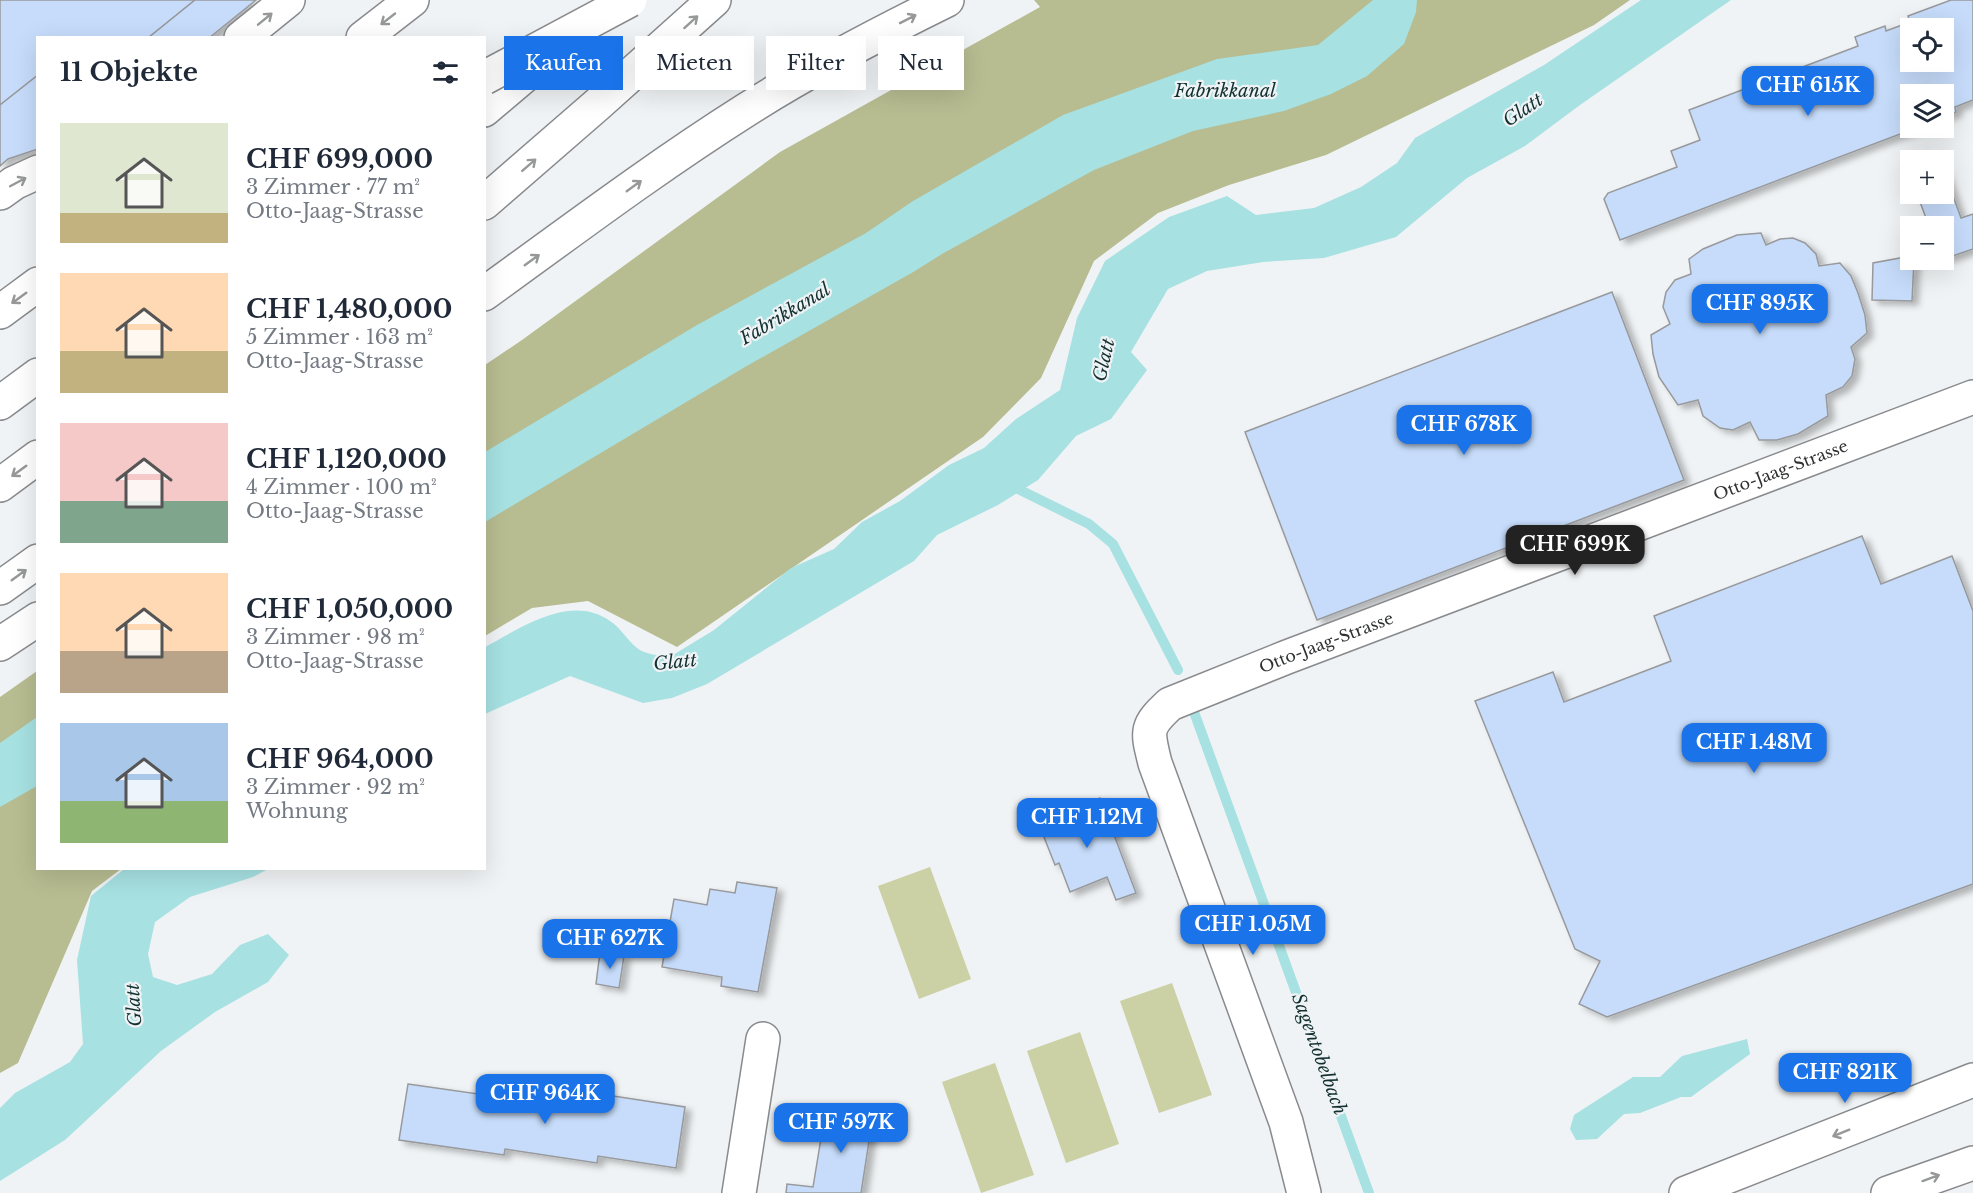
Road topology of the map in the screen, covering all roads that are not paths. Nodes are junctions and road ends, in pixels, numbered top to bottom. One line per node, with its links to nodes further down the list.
1 (288, 0): 7 (main road, one-way to 1)
2 (412, 0): 8 (main road, one-way to 8)
3 (613, 0): 10 (main road)
4 (630, 0): 9 (main road, bridge)
5 (714, 0): 13 (main road, one-way to 5)
6 (947, 0): 15 (main road, one-way to 6)
7 (243, 36)
8 (366, 36)
9 (486, 77)
10 (486, 108)
11 (36, 173): 12 (main road, one-way to 11)
12 (0, 194)
13 (486, 201)
14 (36, 285): 16 (main road, one-way to 16)
15 (486, 293)
16 (0, 312)
17 (36, 369): 19 (main road)
18 (36, 376): 21 (main road)
19 (0, 393)
20 (1973, 397): 32 (main road, Otto-Jaag-Strasse)
21 (0, 403)
22 (36, 459): 23 (main road, one-way to 23)
23 (0, 485)
24 (36, 562): 25 (main road, one-way to 24)
25 (0, 588)
26 (36, 620): 27 (main road)
27 (0, 644)
28 (763, 1039): 31 (main road)
29 (1973, 1080): 33 (main road, one-way to 33)
30 (1973, 1163): 34 (main road, one-way to 30)
31 (739, 1193)
32 (1303, 1193)
33 (1686, 1193)
34 (1888, 1193)

